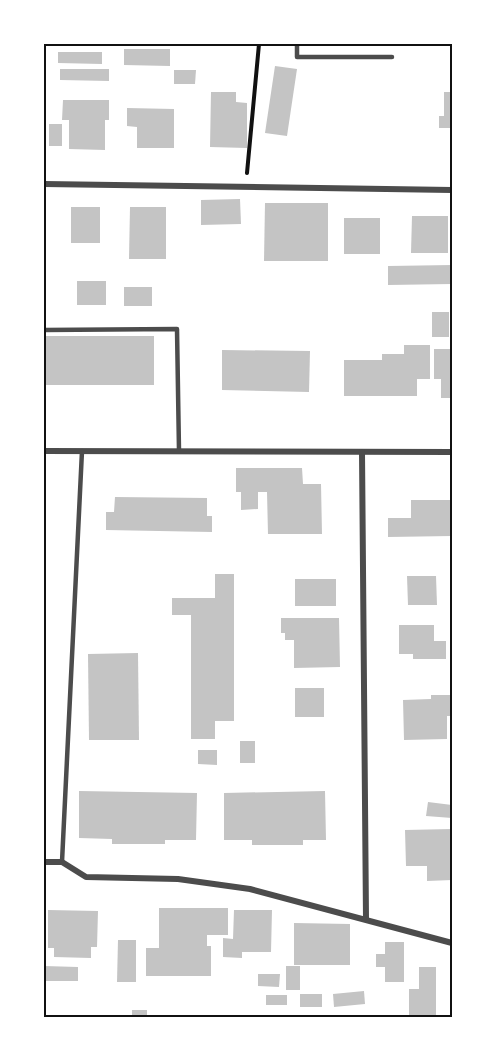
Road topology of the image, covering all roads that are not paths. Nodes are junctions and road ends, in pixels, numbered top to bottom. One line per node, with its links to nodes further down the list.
1 (297, 44): 2 (lane)
2 (392, 57)
3 (44, 184): 4 (street)
4 (453, 190)
5 (44, 330): 8 (lane)
6 (44, 451): 7 (street)
7 (82, 451): 8 (street); 12 (lane)
8 (179, 451): 9 (street)
9 (362, 452): 10 (street); 13 (street)
10 (453, 452)
11 (44, 862): 12 (street)
12 (62, 862): 13 (street)
13 (366, 919): 14 (street)
14 (453, 943)

